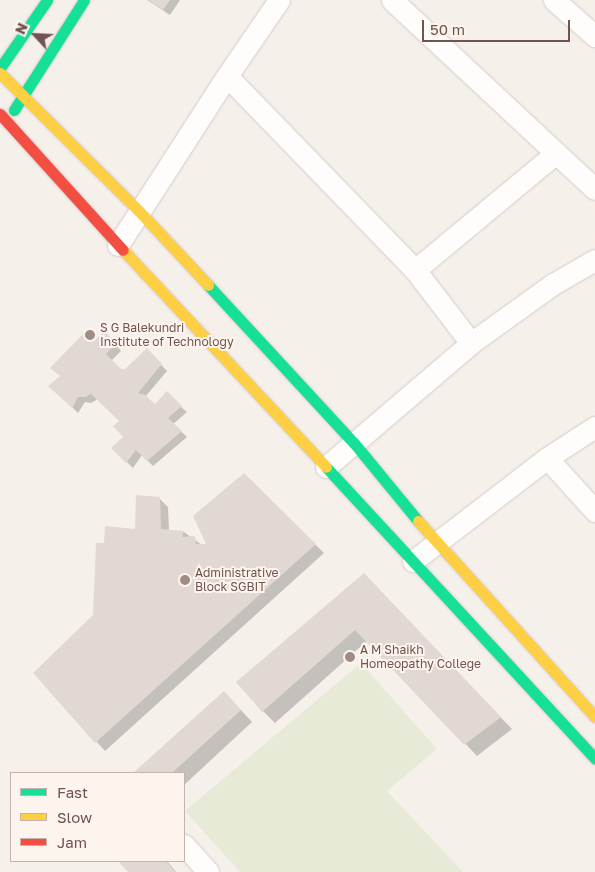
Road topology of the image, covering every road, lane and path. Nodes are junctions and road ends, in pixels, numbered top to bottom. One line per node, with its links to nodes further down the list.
1 (46, 0): 7 (street)
2 (84, 0): 10 (street)
3 (279, 0): 9 (street)
4 (392, 0): 12 (street)
5 (554, 0): 6 (street)
6 (595, 36)
7 (0, 68)
8 (0, 73): 10 (street)
9 (227, 76): 14 (street); 17 (street)
10 (23, 95): 11 (street); 14 (street)
11 (4, 118): 15 (street)
12 (556, 153): 13 (street); 17 (street)
13 (595, 189)
14 (140, 211): 15 (street); 20 (street)
15 (118, 245): 22 (street)
16 (595, 260): 18 (street)
17 (414, 270): 18 (street)
18 (471, 343): 20 (street)
19 (595, 427): 21 (street)
20 (354, 443): 22 (street); 24 (street)
21 (547, 458): 23 (street); 24 (street)
22 (326, 467): 25 (street)
23 (595, 511)
24 (436, 544): 25 (street); 26 (street)
25 (413, 561): 27 (street)
26 (595, 717)
27 (595, 759)
28 (185, 846): 29 (street)
29 (208, 872)

